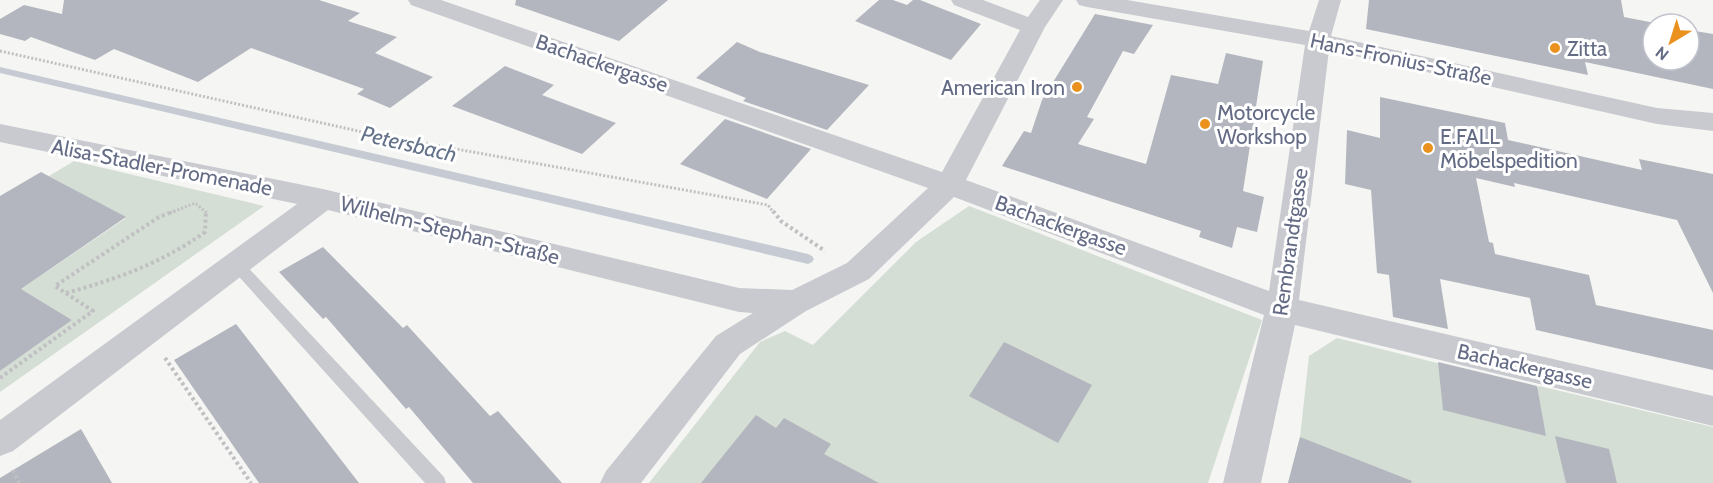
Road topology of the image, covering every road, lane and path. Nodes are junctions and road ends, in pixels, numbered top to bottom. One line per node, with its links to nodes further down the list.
1 (419, 0): 11 (street, Bachackergasse)
2 (962, 0): 6 (street)
3 (1052, 0): 6 (street)
4 (1087, 0): 7 (street, Hans-Fronius-Straße)
5 (1330, 0): 7 (street, Rembrandtgasse)
6 (1033, 27): 11 (street)
7 (1318, 40): 9 (street, Hans-Fronius-Straße); 17 (street, Rembrandtgasse)
8 (0, 51): 14 (path)
9 (1713, 122)
10 (0, 133): 12 (street, Alisa-Stadler-Promenade)
11 (950, 184): 14 (street); 17 (street, Bachackergasse)
12 (323, 199): 13 (street, Wilhelm-Stephan-Straße); 16 (street, Wilhelm-Stephan-Straße)
13 (237, 265): 18 (street, Wilhelm-Stephan-Straße); 23 (lane)
14 (858, 271): 16 (street)
15 (66, 293): 15 (path); 19 (path)
16 (795, 302): 24 (street)
17 (1282, 309): 20 (street, Bachackergasse); 25 (street, Rembrandtgasse)
18 (147, 332): 21 (street, Wilhelm-Stephan-Straße); 22 (path)
19 (0, 378)
20 (1713, 411)
21 (11, 431)
22 (251, 483)
23 (437, 483)
24 (619, 483)
25 (1242, 483)

